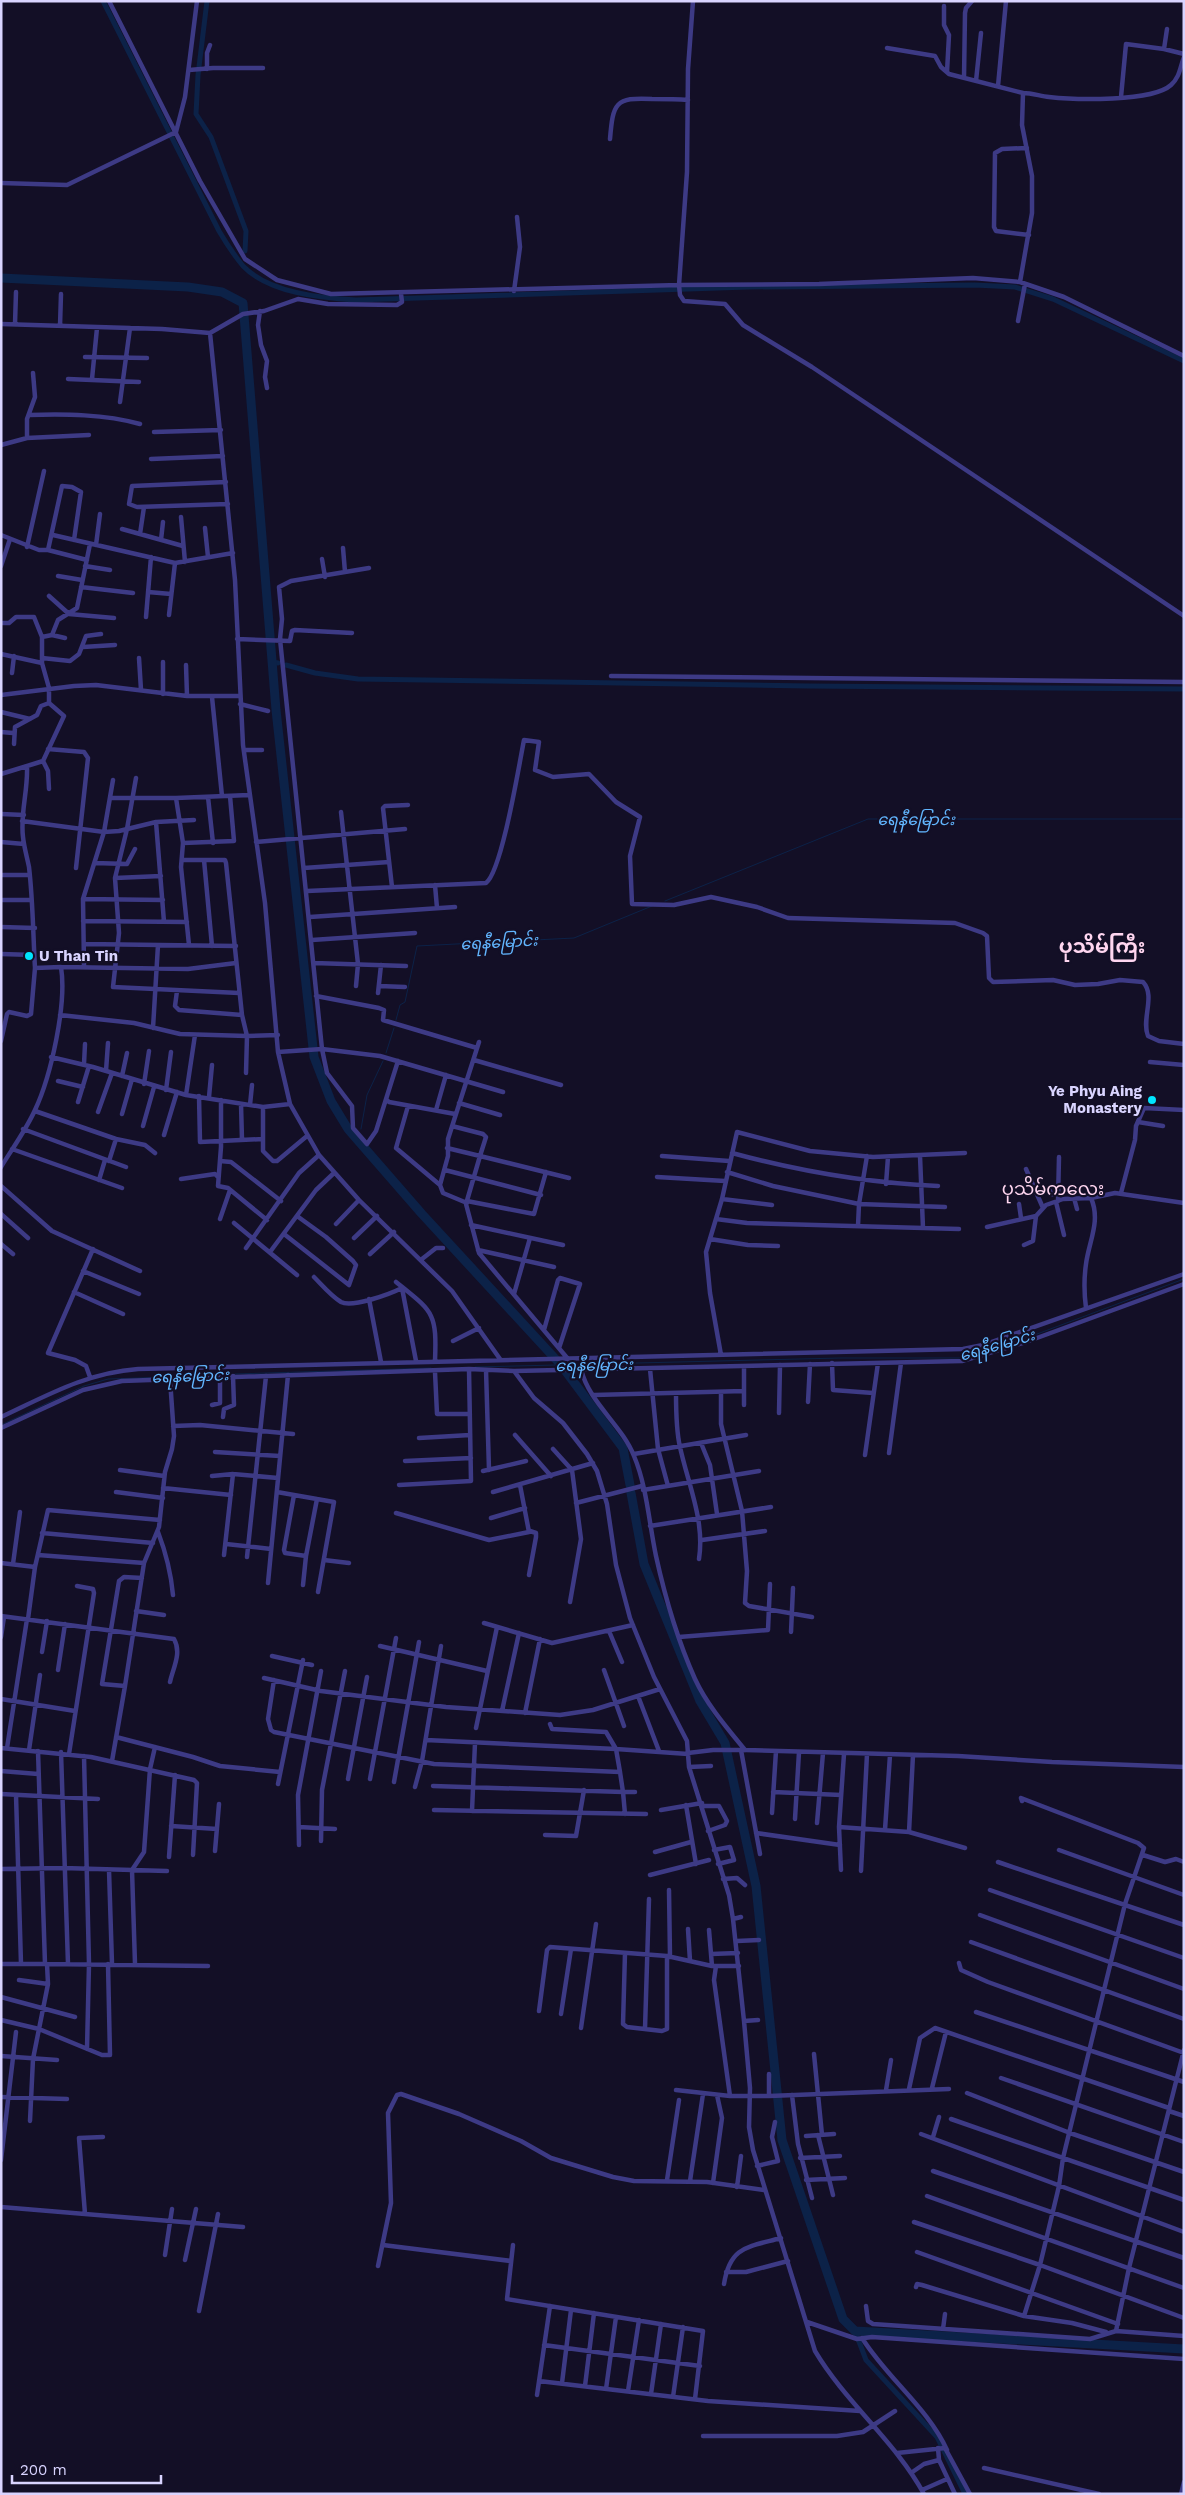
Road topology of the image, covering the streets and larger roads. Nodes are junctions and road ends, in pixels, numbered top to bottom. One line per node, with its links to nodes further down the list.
1 (109, 1): 23 (street)
2 (197, 1): 14 (street)
3 (693, 1): 22 (street)
4 (972, 1): 17 (street)
5 (1006, 1): 19 (street)
6 (944, 6): 16 (street)
7 (1167, 29): 11 (street)
8 (981, 33): 18 (street)
9 (210, 45): 15 (street)
10 (887, 48): 16 (street)
11 (1164, 49): 12 (street); 21 (street)
12 (1184, 56): 21 (street)
13 (264, 68): 15 (street)
14 (191, 70): 15 (street); 23 (street)
15 (205, 70)
16 (947, 72): 17 (street)
17 (964, 78): 18 (street)
18 (976, 81): 19 (street)
19 (998, 86): 20 (street)
20 (1023, 93): 21 (street); 25 (street)
21 (1121, 97)
22 (688, 100): 24 (street); 29 (street)
23 (173, 134): 26 (street); 34 (street)
24 (610, 139)
25 (1027, 148): 28 (street); 28 (street)
26 (1, 183)
27 (517, 217): 31 (street)
28 (1029, 235): 30 (street)
29 (679, 286): 30 (street); 31 (street); 106 (street)
30 (1023, 286): 36 (street); 43 (street)
31 (514, 291): 34 (street)
32 (16, 292): 38 (street)
33 (61, 294): 39 (street)
34 (401, 294): 35 (street)
35 (260, 311): 42 (street); 53 (street)
36 (1018, 321)
37 (1, 324): 38 (street)
38 (15, 324): 39 (street)
39 (60, 326): 40 (street)
40 (97, 328): 41 (street); 45 (street)
41 (130, 328): 42 (street); 46 (street)
42 (210, 333): 57 (street)
43 (1184, 356)
44 (85, 357): 45 (street)
45 (94, 357): 46 (street); 50 (street)
46 (126, 358): 47 (street); 51 (street)
47 (147, 358)
48 (33, 373): 55 (street)
49 (68, 379): 50 (street)
50 (92, 379): 51 (street)
51 (123, 380): 52 (street); 54 (street)
52 (140, 382)
53 (267, 388)
54 (120, 402)
55 (29, 415): 56 (street); 60 (street)
56 (140, 424)
57 (221, 430): 58 (street); 62 (street)
58 (154, 432)
59 (89, 435): 60 (street)
60 (27, 438): 61 (street)
61 (1, 445)
62 (223, 456): 63 (street); 65 (street)
63 (151, 459)
64 (44, 471): 80 (street)
65 (226, 482): 66 (street); 67 (street)
66 (228, 504): 67 (street); 84 (street)
67 (144, 507): 73 (street)
68 (100, 514): 79 (street)
69 (181, 517): 81 (street)
70 (163, 522): 78 (street)
71 (205, 528): 86 (street)
72 (122, 529): 73 (street)
73 (140, 534): 78 (street)
74 (53, 535): 77 (street); 77 (street); 83 (street)
75 (1, 536): 76 (street)
76 (10, 540): 80 (street); 91 (street)
77 (74, 540): 79 (street)
78 (161, 540): 81 (street)
79 (93, 544): 85 (street); 88 (street)
80 (28, 546): 83 (street)
81 (183, 546): 89 (street)
82 (343, 548): 95 (street)
83 (48, 550): 88 (street)
84 (232, 553): 86 (street); 115 (street)
85 (151, 557): 90 (street); 100 (street)
86 (208, 557): 89 (street)
87 (322, 559): 97 (street)
88 (87, 560): 92 (street)
89 (185, 562): 90 (street)
90 (175, 563): 102 (street)
91 (1, 566)
92 (85, 566): 94 (street); 98 (street)
93 (369, 568): 95 (street)
94 (110, 570)
95 (345, 572): 97 (street)
96 (58, 576): 98 (street)
97 (325, 577): 116 (street)
98 (82, 580): 99 (street)
99 (81, 587): 101 (street); 104 (street)
100 (148, 592): 102 (street); 107 (street)
101 (133, 593)
102 (171, 594): 105 (street)
103 (49, 596): 104 (street)
104 (70, 614): 108 (street); 112 (street)
105 (169, 615)
106 (1184, 616)
107 (146, 617)
108 (114, 618)
109 (1, 622): 113 (street)
110 (352, 633): 116 (street)
111 (101, 634): 118 (street)
112 (52, 635): 113 (street); 114 (street)
113 (42, 637): 122 (street)
114 (65, 638)
115 (237, 639): 116 (street); 133 (street)
116 (280, 639): 172 (street)
117 (115, 646): 118 (street)
118 (83, 647): 122 (street)
119 (1, 654): 120 (street)
120 (14, 656): 122 (street); 125 (street)
121 (139, 658): 129 (street)
122 (42, 661): 128 (street)
123 (163, 662): 130 (street)
124 (186, 665): 132 (street)
125 (12, 673)
126 (611, 676): 127 (street)
127 (1184, 682)
128 (49, 688): 129 (street); 131 (street); 135 (street)
129 (141, 690): 130 (street)
130 (163, 694): 132 (street)
131 (1, 695)
132 (186, 696): 134 (street)
133 (240, 696): 134 (street); 136 (street)
134 (212, 697): 153 (street)
135 (49, 703): 139 (street); 143 (street)
136 (240, 704): 137 (street); 144 (street)
137 (268, 711)
138 (1, 712): 139 (street)
139 (30, 719): 141 (street)
140 (1, 732): 141 (street)
141 (13, 733): 142 (street)
142 (14, 744)
143 (49, 746): 146 (street); 168 (street)
144 (244, 750): 145 (street); 152 (street)
145 (262, 750)
146 (43, 761): 147 (street); 151 (street)
147 (27, 768): 148 (street); 162 (street)
148 (1, 774)
149 (136, 778): 157 (street)
150 (114, 780): 156 (street)
151 (49, 789)
152 (249, 794): 154 (street); 174 (street)
153 (222, 796): 154 (street); 155 (street)
154 (230, 796): 176 (street)
155 (208, 797): 158 (street); 176 (street)
156 (110, 798): 157 (street); 170 (street)
157 (133, 798): 158 (street); 166 (street)
158 (176, 798): 163 (street)
159 (408, 805): 169 (street)
160 (341, 812): 171 (street)
161 (1, 814): 162 (street)
162 (23, 818): 168 (street); 177 (street)
163 (179, 820): 164 (street); 165 (street); 175 (street)
164 (194, 820)
165 (156, 822): 166 (street); 189 (street)
166 (127, 829): 170 (street); 181 (street)
167 (405, 829): 169 (street)
168 (80, 830): 170 (street); 185 (street)
169 (385, 830): 171 (street); 182 (street)
170 (104, 832): 183 (street)
171 (343, 832): 172 (street); 184 (street)
172 (301, 836): 174 (street); 186 (street)
173 (1, 842): 177 (street)
174 (256, 842): 244 (street)
175 (183, 843): 176 (street); 179 (street)
176 (213, 843)
177 (24, 844): 188 (street)
178 (134, 849): 181 (street)
179 (182, 860): 180 (street); 207 (street)
180 (204, 860): 217 (street); 218 (street)
181 (117, 862): 183 (street); 190 (street)
182 (389, 862): 184 (street); 192 (street)
183 (95, 863): 195 (street)
184 (347, 865): 186 (street); 193 (street)
185 (76, 868)
186 (304, 868): 194 (street)
187 (1, 874): 188 (street)
188 (29, 875): 197 (street)
189 (161, 876): 190 (street); 199 (street)
190 (115, 878): 198 (street)
191 (435, 884): 192 (street); 201 (street); 250 (street)
192 (392, 887): 193 (street)
193 (350, 889): 194 (street); 202 (street)
194 (307, 891): 203 (street)
195 (83, 899): 198 (street); 204 (street)
196 (1, 900): 197 (street)
197 (30, 900): 209 (street)
198 (116, 900): 199 (street); 205 (street)
199 (163, 900): 206 (street)
200 (455, 907): 201 (street)
201 (437, 908): 202 (street)
202 (353, 914): 203 (street); 211 (street)
203 (310, 917): 212 (street)
204 (83, 921): 205 (street); 213 (street)
205 (118, 922): 206 (street); 214 (street)
206 (164, 922): 207 (street)
207 (187, 922): 216 (street)
208 (1, 927): 209 (street)
209 (34, 928): 220 (street)
210 (415, 934): 211 (street)
211 (355, 938): 212 (street); 223 (street)
212 (312, 940): 222 (street)
213 (84, 944): 214 (street); 225 (street)
214 (118, 944): 215 (street); 228 (street)
215 (158, 945): 216 (street); 230 (street)
216 (189, 945): 217 (street)
217 (212, 946): 218 (street)
218 (236, 946): 221 (street)
219 (1, 954): 220 (street)
220 (34, 955): 229 (street)
221 (236, 963): 230 (street); 236 (street)
222 (314, 963): 223 (street); 238 (street)
223 (358, 964): 224 (street); 231 (street)
224 (380, 965): 226 (street); 232 (street)
225 (84, 966): 227 (street); 228 (street)
226 (406, 966)
227 (61, 967): 229 (street); 239 (street)
228 (115, 967): 230 (street); 234 (street)
229 (35, 968): 241 (street)
230 (156, 968): 234 (street)
231 (356, 986)
232 (379, 986): 233 (street); 237 (street)
233 (405, 988)
234 (154, 989): 235 (street); 242 (street)
235 (177, 991): 236 (street); 240 (street)
236 (239, 993): 240 (street)
237 (378, 993)
238 (316, 996): 251 (street); 252 (street)
239 (60, 1015): 242 (street); 257 (street)
240 (242, 1015): 245 (street)
241 (3, 1020): 246 (street)
242 (153, 1028): 243 (street)
243 (195, 1035): 245 (street); 280 (street)
244 (278, 1035): 245 (street); 255 (street)
245 (247, 1036): 266 (street)
246 (1, 1041)
247 (479, 1042): 251 (street)
248 (108, 1043): 264 (street)
249 (85, 1044): 261 (street)
250 (1184, 1044)
251 (477, 1048): 258 (street)
252 (322, 1049): 255 (street); 259 (street); 284 (street)
253 (149, 1051): 272 (street)
254 (171, 1052): 277 (street)
255 (278, 1052): 288 (street)
256 (127, 1053): 268 (street)
257 (51, 1057): 261 (street); 294 (street)
258 (474, 1060): 271 (street); 274 (street)
259 (398, 1061): 267 (street); 284 (street)
260 (1150, 1062): 263 (street)
261 (86, 1065): 264 (street); 275 (street)
262 (212, 1065): 282 (street)
263 (1184, 1065)
264 (106, 1071): 265 (street)
265 (112, 1073): 268 (street); 295 (street)
266 (246, 1073)
267 (446, 1075): 271 (street); 292 (street)
268 (122, 1076): 269 (street)
269 (132, 1079): 272 (street); 296 (street)
270 (58, 1081): 275 (street)
271 (467, 1081): 279 (street); 286 (street)
272 (144, 1084): 276 (street)
273 (252, 1085): 289 (street)
274 (561, 1086)
275 (82, 1087): 285 (street)
276 (154, 1087): 277 (street); 300 (street)
277 (166, 1090): 278 (street)
278 (177, 1092): 280 (street); 304 (street)
279 (503, 1092)
280 (186, 1095): 281 (street)
281 (199, 1096): 282 (street); 309 (street)
282 (209, 1097): 283 (street)
283 (220, 1100): 287 (street); 309 (street)
284 (387, 1100): 290 (street)
285 (78, 1102)
286 (459, 1103): 297 (street); 298 (street)
287 (241, 1104): 289 (street); 308 (street)
288 (290, 1104): 291 (street); 305 (street)
289 (250, 1105): 291 (street)
290 (408, 1106): 292 (street); 341 (street)
291 (263, 1107): 307 (street)
292 (436, 1110): 297 (street)
293 (1184, 1110): 299 (street)
294 (34, 1111): 303 (street); 306 (street)
295 (98, 1112)
296 (122, 1114)
297 (455, 1114): 301 (street)
298 (500, 1115)
299 (1138, 1122): 302 (street); 348 (street)
300 (142, 1126)
301 (452, 1126): 310 (street); 316 (street)
302 (1163, 1126)
303 (23, 1129): 311 (street); 322 (street)
304 (164, 1135)
305 (307, 1136): 307 (street); 315 (street)
306 (116, 1139): 312 (street); 322 (street)
307 (263, 1139): 308 (street)
308 (242, 1140): 309 (street)
309 (221, 1141): 323 (street)
310 (447, 1148): 316 (street); 328 (street)
311 (12, 1149): 325 (street); 337 (street)
312 (155, 1153)
313 (732, 1153): 318 (street); 324 (street); 339 (street)
314 (965, 1154): 320 (street)
315 (319, 1155): 329 (street); 355 (street)
316 (480, 1156): 330 (street); 336 (street)
317 (662, 1156): 324 (street)
318 (866, 1156): 319 (street); 339 (street)
319 (888, 1156): 320 (street); 340 (street)
320 (920, 1156): 342 (street)
321 (1060, 1157): 354 (street)
322 (107, 1161): 326 (street); 337 (street)
323 (220, 1161): 332 (street); 355 (street)
324 (729, 1161): 331 (street)
325 (1, 1167)
326 (126, 1167)
327 (1026, 1169): 363 (street)
328 (444, 1170): 336 (street); 341 (street)
329 (334, 1172): 353 (street); 366 (street)
330 (546, 1172): 334 (street); 349 (street)
331 (727, 1172): 338 (street); 358 (street)
332 (218, 1176): 335 (street); 347 (street)
333 (656, 1177): 338 (street)
334 (569, 1178)
335 (181, 1179)
336 (474, 1179): 349 (street); 356 (street)
337 (100, 1180): 345 (street)
338 (725, 1181): 352 (street)
339 (862, 1181): 340 (street); 358 (street)
340 (886, 1184): 342 (street)
341 (440, 1185): 356 (street)
342 (922, 1185): 344 (street); 361 (street)
343 (1, 1186): 394 (street)
344 (938, 1186)
345 (122, 1188)
346 (1049, 1188): 354 (street)
347 (230, 1190): 370 (street); 372 (street)
348 (1121, 1193): 351 (street); 357 (street)
349 (540, 1195): 356 (street)
350 (1074, 1198): 351 (street); 354 (street); 364 (street)
351 (1091, 1198): 414 (street)
352 (722, 1199): 360 (street); 371 (street)
353 (359, 1200): 367 (street); 374 (street)
354 (1057, 1200): 363 (street); 382 (street)
355 (281, 1201): 372 (street)
356 (467, 1202): 375 (street)
357 (1184, 1203)
358 (859, 1204): 361 (street); 376 (street)
359 (1020, 1204): 369 (street)
360 (772, 1205)
361 (923, 1206): 362 (street); 378 (street)
362 (945, 1207)
363 (1043, 1208): 368 (street)
364 (1076, 1209)
365 (1, 1214): 383 (street)
366 (297, 1216): 381 (street); 381 (street)
367 (377, 1216): 380 (street); 385 (street)
368 (1036, 1216): 369 (street); 390 (street)
369 (1021, 1218): 377 (street)
370 (220, 1219)
371 (716, 1219): 376 (street); 387 (street)
372 (267, 1220): 384 (street)
373 (234, 1222): 384 (street)
374 (336, 1224)
375 (471, 1225): 386 (street); 395 (street)
376 (858, 1226): 378 (street)
377 (987, 1227)
378 (923, 1228): 379 (street)
379 (960, 1229)
380 (394, 1232): 398 (street); 399 (street)
381 (284, 1234): 396 (street)
382 (1064, 1235)
383 (28, 1238)
384 (253, 1238): 392 (street); 396 (street)
385 (354, 1238)
386 (530, 1238): 389 (street); 400 (street)
387 (710, 1239): 391 (street); 420 (street)
388 (1, 1244): 397 (street)
389 (563, 1245)
390 (1024, 1245)
391 (778, 1246)
392 (246, 1248)
393 (443, 1248): 399 (street)
394 (93, 1249): 402 (street); 403 (street)
395 (478, 1250): 400 (street); 412 (street)
396 (270, 1252): 404 (street)
397 (13, 1254)
398 (370, 1254)
399 (422, 1259): 416 (street)
400 (524, 1260): 401 (street); 412 (street)
401 (554, 1268)
402 (83, 1271): 410 (street); 411 (street)
403 (140, 1271)
404 (297, 1274)
405 (1184, 1274): 414 (street)
406 (314, 1277): 413 (street)
407 (396, 1282): 409 (street)
408 (1184, 1284): 428 (street)
409 (404, 1289): 413 (street); 423 (street); 425 (street)
410 (74, 1292): 415 (street); 442 (street)
411 (140, 1294)
412 (514, 1294): 417 (street)
413 (369, 1300): 424 (street)
414 (1086, 1308): 420 (street)
415 (123, 1314)
416 (480, 1328): 418 (street); 421 (street)
417 (544, 1330): 419 (street); 419 (street)
418 (453, 1341)
419 (560, 1348): 422 (street)
420 (721, 1355): 422 (street)
421 (504, 1359): 422 (street); 423 (street); 433 (street)
422 (568, 1359)
423 (435, 1361): 425 (street)
424 (381, 1362): 425 (street); 442 (street)
425 (416, 1362)
426 (832, 1363): 427 (street); 429 (street); 448 (street)
427 (878, 1363): 428 (street); 448 (street)
428 (901, 1363): 473 (street)
429 (810, 1364): 430 (street); 451 (street)
430 (780, 1365): 431 (street); 454 (street)
431 (744, 1367): 432 (street); 446 (street)
432 (650, 1368): 436 (street); 449 (street)
433 (505, 1369): 435 (street); 437 (street)
434 (469, 1370): 435 (street); 438 (street); 455 (street)
435 (486, 1370): 483 (street)
436 (581, 1370): 437 (street); 450 (street)
437 (514, 1371): 481 (street)
438 (435, 1372): 439 (street); 455 (street)
439 (288, 1375): 441 (street); 461 (street)
440 (233, 1376): 441 (street); 443 (street); 457 (street)
441 (266, 1376): 460 (street)
442 (90, 1377): 456 (street)
443 (220, 1377): 444 (street); 452 (street)
444 (170, 1379): 458 (street); 459 (street)
445 (721, 1392): 446 (street); 447 (street); 467 (street)
446 (744, 1392): 453 (street)
447 (676, 1393): 449 (street); 469 (street)
448 (874, 1393): 476 (street)
449 (653, 1394): 450 (street); 471 (street)
450 (594, 1395): 475 (street)
451 (808, 1402)
452 (212, 1405)
453 (744, 1405)
454 (779, 1413)
455 (470, 1414): 463 (street)
456 (1, 1417)
457 (223, 1417)
458 (173, 1426): 460 (street); 489 (street)
459 (1, 1428)
460 (259, 1432): 461 (street); 474 (street)
461 (283, 1433): 462 (street); 477 (street)
462 (292, 1434)
463 (470, 1435): 466 (street); 478 (street)
464 (515, 1435): 491 (street)
465 (746, 1435): 467 (street)
466 (419, 1438)
467 (726, 1438): 468 (street); 488 (street)
468 (702, 1443): 469 (street); 494 (street)
469 (680, 1446): 471 (street); 495 (street)
470 (553, 1449): 484 (street)
471 (658, 1449): 475 (street); 498 (street)
472 (215, 1452): 474 (street)
473 (889, 1453)
474 (257, 1454): 477 (street); 492 (street)
475 (634, 1454): 500 (street)
476 (865, 1455)
477 (280, 1456): 493 (street)
478 (471, 1458): 479 (street); 497 (street)
479 (405, 1461)
480 (526, 1461): 483 (street)
481 (593, 1463): 484 (street); 506 (street)
482 (120, 1470): 489 (street)
483 (489, 1470): 485 (street)
484 (572, 1470): 491 (street); 509 (street)
485 (483, 1471)
486 (759, 1471): 488 (street)
487 (233, 1474): 490 (street); 492 (street); 504 (street)
488 (735, 1475): 494 (street); 512 (street)
489 (164, 1476): 499 (street)
490 (212, 1476)
491 (551, 1476): 496 (street)
492 (255, 1477): 493 (street); 528 (street)
493 (278, 1478): 502 (street)
494 (711, 1479): 495 (street); 515 (street)
495 (690, 1482): 498 (street); 516 (street)
496 (520, 1484): 503 (street); 511 (street)
497 (399, 1485)
498 (668, 1486): 500 (street)
499 (163, 1488): 504 (street); 507 (street)
500 (642, 1488): 506 (street); 519 (street)
501 (116, 1492): 507 (street)
502 (277, 1492): 505 (street); 529 (street)
503 (493, 1492)
504 (231, 1494): 527 (street)
505 (294, 1495): 508 (street); 532 (street)
506 (605, 1497): 509 (street); 561 (street)
507 (163, 1498): 518 (street)
508 (317, 1499): 532 (street); 535 (street)
509 (576, 1504): 550 (street)
510 (772, 1507): 512 (street)
511 (525, 1508): 517 (street); 521 (street)
512 (742, 1511): 515 (street); 524 (street)
513 (20, 1512): 539 (street)
514 (396, 1514): 521 (street)
515 (717, 1514): 516 (street)
516 (697, 1517): 519 (street); 525 (street)
517 (491, 1518)
518 (160, 1520): 520 (street); 523 (street)
519 (650, 1526): 570 (street)
520 (157, 1531): 526 (street); 549 (street)
521 (530, 1531): 541 (street)
522 (765, 1531): 524 (street)
523 (42, 1533): 526 (street); 531 (street)
524 (744, 1534): 525 (street); 551 (street)
525 (702, 1540): 534 (street)
526 (153, 1543): 538 (street)
527 (226, 1544): 528 (street); 530 (street)
528 (248, 1546): 529 (street); 533 (street)
529 (271, 1549): 543 (street)
530 (224, 1554)
531 (38, 1555): 538 (street); 540 (street)
532 (306, 1556): 546 (street)
533 (247, 1557)
534 (699, 1559)
535 (324, 1560): 536 (street); 548 (street)
536 (349, 1562)
537 (1, 1563): 539 (street)
538 (144, 1563): 542 (street)
539 (13, 1564): 540 (street)
540 (35, 1567): 557 (street)
541 (529, 1575)
542 (142, 1578): 552 (street); 564 (street)
543 (268, 1583)
544 (770, 1584): 551 (street)
545 (77, 1586): 562 (street)
546 (302, 1586)
547 (793, 1588): 553 (street)
548 (318, 1592)
549 (173, 1595)
550 (570, 1602)
551 (770, 1609): 553 (street); 570 (street)
552 (136, 1611): 554 (street); 567 (street)
553 (792, 1613): 556 (street); 566 (street)
554 (164, 1615)
555 (3, 1616): 557 (street); 569 (street)
556 (812, 1617)
557 (28, 1619): 558 (street); 603 (street)
558 (47, 1621): 559 (street); 577 (street)
559 (65, 1624): 562 (street); 584 (street)
560 (484, 1624): 563 (street)
561 (633, 1625): 565 (street); 596 (street)
562 (88, 1627): 564 (street); 609 (street)
563 (497, 1627): 568 (street); 588 (street)
564 (110, 1630): 567 (street); 594 (street)
565 (609, 1631): 572 (street); 582 (street)
566 (791, 1632)
567 (132, 1633): 593 (street); 594 (street)
568 (519, 1633): 572 (street); 610 (street)
569 (1, 1637)
570 (680, 1637): 627 (street)
571 (396, 1638): 576 (street)
572 (540, 1639): 611 (street)
573 (419, 1642): 578 (street)
574 (380, 1646): 576 (street)
575 (441, 1646): 580 (street)
576 (394, 1650): 578 (street); 602 (street)
577 (42, 1652)
578 (417, 1655): 580 (street); 604 (street)
579 (272, 1656): 581 (street)
580 (439, 1660): 588 (street); 607 (street)
581 (303, 1662): 583 (street); 595 (street)
582 (622, 1662)
583 (312, 1665)
584 (58, 1670)
585 (604, 1670): 605 (street)
586 (321, 1671): 597 (street)
587 (345, 1671): 598 (street)
588 (487, 1671): 608 (street)
589 (40, 1675): 606 (street)
590 (367, 1677): 599 (street)
591 (264, 1678): 592 (street)
592 (274, 1680): 595 (street); 615 (street)
593 (170, 1682)
594 (125, 1686): 616 (street)
595 (298, 1686): 597 (street); 615 (street)
596 (660, 1689): 600 (street); 635 (street)
597 (318, 1690): 598 (street); 617 (street)
598 (341, 1693): 599 (street); 620 (street)
599 (364, 1696): 602 (street); 623 (street)
600 (638, 1696): 605 (street); 628 (street)
601 (1, 1699): 603 (street)
602 (387, 1699): 604 (street); 631 (street)
603 (14, 1701): 606 (street); 622 (street)
604 (409, 1702): 607 (street); 641 (street)
605 (615, 1703): 611 (street); 613 (street)
606 (36, 1705): 609 (street); 625 (street)
607 (432, 1705): 608 (street); 618 (street)
608 (480, 1709): 610 (street); 614 (street)
609 (75, 1711): 634 (street)
610 (502, 1711): 611 (street)
611 (525, 1713)
612 (550, 1724): 624 (street)
613 (624, 1726)
614 (476, 1728)
615 (288, 1734): 617 (street); 650 (street)
616 (116, 1738): 621 (street); 642 (street)
617 (309, 1738): 620 (street); 689 (street)
618 (426, 1740): 619 (street); 643 (street)
619 (475, 1742): 624 (street); 644 (street)
620 (332, 1743): 623 (street); 691 (street)
621 (155, 1747): 648 (street); 650 (street)
622 (4, 1748): 625 (street)
623 (354, 1748): 631 (street); 655 (street)
624 (616, 1748): 628 (street); 651 (street)
625 (29, 1750): 626 (street)
626 (38, 1750): 630 (street); 652 (street)
627 (744, 1750): 629 (street); 635 (street); 698 (street)
628 (659, 1751): 635 (street)
629 (776, 1751): 632 (street); 664 (street)
630 (61, 1752): 634 (street); 671 (street)
631 (376, 1752): 641 (street); 654 (street)
632 (799, 1752): 633 (street); 665 (street)
633 (823, 1753): 636 (street); 667 (street)
634 (69, 1754): 640 (street)
635 (688, 1754): 646 (street)
636 (844, 1754): 637 (street); 669 (street)
637 (867, 1754): 638 (street); 692 (street)
638 (890, 1755): 639 (street); 695 (street)
639 (913, 1755): 647 (street); 697 (street)
640 (84, 1756): 642 (street); 672 (street)
641 (399, 1757): 643 (street); 656 (street)
642 (112, 1761): 648 (street)
643 (422, 1762): 644 (street); 659 (street)
644 (473, 1765): 651 (street); 660 (street)
645 (711, 1766): 646 (street)
646 (689, 1767): 676 (street)
647 (1184, 1767)
648 (150, 1769): 653 (street); 724 (street)
649 (1, 1770): 652 (street)
650 (280, 1772): 657 (street)
651 (620, 1772): 662 (street)
652 (38, 1774): 670 (street)
653 (175, 1775): 687 (street); 688 (street)
654 (370, 1778)
655 (348, 1779)
656 (394, 1782)
657 (278, 1784)
658 (432, 1786): 660 (street)
659 (415, 1787)
660 (472, 1788): 661 (street); 680 (street)
661 (584, 1790): 662 (street); 682 (street)
662 (623, 1792): 663 (street); 683 (street)
663 (635, 1792)
664 (774, 1792): 665 (street); 681 (street)
665 (797, 1793): 667 (street); 685 (street)
666 (1, 1794): 668 (street)
667 (819, 1794): 669 (street); 686 (street)
668 (16, 1795): 670 (street); 718 (street)
669 (841, 1795): 690 (street)
670 (38, 1796): 671 (street); 719 (street)
671 (61, 1796): 672 (street); 720 (street)
672 (84, 1798): 673 (street); 721 (street)
673 (98, 1799)
674 (1022, 1801): 711 (street)
675 (219, 1804): 693 (street)
676 (702, 1804): 677 (street); 696 (street); 696 (street)
677 (686, 1805): 679 (street); 701 (street)
678 (434, 1810): 680 (street)
679 (661, 1810)
680 (472, 1811): 682 (street)
681 (772, 1813)
682 (580, 1814): 683 (street); 699 (street)
683 (625, 1814): 684 (street)
684 (646, 1814)
685 (795, 1819)
686 (817, 1822)
687 (172, 1826): 688 (street); 712 (street)
688 (195, 1827): 693 (street); 710 (street)
689 (299, 1827): 691 (street); 702 (street)
690 (839, 1827): 692 (street); 703 (street)
691 (322, 1828): 694 (street); 700 (street)
692 (864, 1828): 695 (street); 727 (street)
693 (217, 1829): 707 (street)
694 (336, 1829)
695 (885, 1830): 697 (street)
696 (708, 1831): 705 (street)
697 (909, 1832): 704 (street)
698 (756, 1833): 703 (street); 709 (street)
699 (545, 1835)
700 (321, 1841)
701 (691, 1842): 708 (street); 716 (street)
702 (299, 1845)
703 (840, 1845): 725 (street)
704 (965, 1848)
705 (714, 1850): 717 (street); 717 (street)
706 (1059, 1850): 729 (street)
707 (215, 1851)
708 (655, 1852)
709 (760, 1854)
710 (193, 1855)
711 (1143, 1855): 715 (street); 729 (street)
712 (169, 1857)
713 (709, 1860): 716 (street)
714 (998, 1862): 736 (street)
715 (1184, 1862)
716 (696, 1864): 728 (street)
717 (718, 1864): 730 (street)
718 (18, 1868): 719 (street); 722 (street); 759 (street)
719 (40, 1868): 720 (street); 760 (street)
720 (63, 1868): 721 (street); 761 (street)
721 (86, 1868): 723 (street); 762 (street)
722 (1, 1869)
723 (109, 1870): 724 (street); 763 (street)
724 (132, 1870): 726 (street); 764 (street)
725 (841, 1870)
726 (167, 1871)
727 (861, 1871)
728 (650, 1876)
729 (1136, 1876): 734 (street); 736 (street)
730 (723, 1879): 731 (street); 739 (street)
731 (745, 1885)
732 (669, 1890): 754 (street)
733 (990, 1890): 744 (street)
734 (1184, 1895)
735 (648, 1899): 753 (street)
736 (1125, 1904): 741 (street); 744 (street)
737 (980, 1915): 765 (street)
738 (741, 1917): 739 (street)
739 (733, 1919): 746 (street)
740 (596, 1924): 749 (street)
741 (1184, 1925)
742 (688, 1929): 756 (street)
743 (709, 1930): 752 (street)
744 (1120, 1935): 755 (street); 765 (street)
745 (759, 1940): 746 (street)
746 (737, 1941): 751 (street)
747 (971, 1942): 772 (street)
748 (571, 1949): 749 (street); 775 (street); 777 (street)
749 (592, 1951): 750 (street); 784 (street)
750 (625, 1953): 753 (street); 785 (street)
751 (738, 1953): 752 (street); 768 (street)
752 (711, 1954): 767 (street)
753 (648, 1955): 754 (street); 785 (street)
754 (668, 1957): 756 (street); 785 (street)
755 (1184, 1958)
756 (690, 1961): 767 (street)
757 (959, 1963): 783 (street)
758 (1, 1964): 759 (street)
759 (21, 1964): 760 (street)
760 (46, 1964): 761 (street); 770 (street)
761 (68, 1964): 762 (street)
762 (89, 1964): 763 (street); 789 (street)
763 (110, 1964): 764 (street); 789 (street)
764 (135, 1964): 766 (street)
765 (1112, 1964): 771 (street); 772 (street)
766 (208, 1966)
767 (714, 1966): 768 (street); 813 (street)
768 (739, 1966): 782 (street)
769 (20, 1980): 770 (street)
770 (48, 1984): 774 (street)
771 (1184, 1989)
772 (1106, 1991): 779 (street); 783 (street)
773 (1, 1997): 774 (street)
774 (43, 2007): 778 (street); 786 (street)
775 (539, 2010)
776 (976, 2012): 790 (street)
777 (561, 2014)
778 (75, 2017)
779 (1184, 2019)
780 (1, 2020): 786 (street)
781 (758, 2020): 782 (street)
782 (744, 2021): 816 (street)
783 (1098, 2022): 790 (street); 791 (street)
784 (581, 2028)
785 (645, 2029)
786 (38, 2031): 789 (street); 795 (street)
787 (16, 2032): 794 (street)
788 (946, 2032): 800 (street); 803 (street); 804 (street)
789 (87, 2049)
790 (1091, 2050): 800 (street); 801 (street)
791 (1184, 2052): 801 (street)
792 (814, 2054): 810 (street)
793 (1, 2056): 794 (street)
794 (12, 2057): 795 (street); 815 (street)
795 (33, 2059): 796 (street); 817 (street)
796 (57, 2060)
797 (891, 2060): 807 (street)
798 (769, 2074): 814 (street)
799 (1001, 2078): 820 (street)
800 (1084, 2078): 820 (street); 821 (street)
801 (1176, 2079): 802 (street); 821 (street)
802 (1184, 2082)
803 (932, 2088): 804 (street); 805 (street)
804 (908, 2089): 807 (street)
805 (949, 2089)
806 (676, 2090): 809 (street)
807 (886, 2090): 810 (street)
808 (967, 2093): 827 (street)
809 (703, 2094): 811 (street); 850 (street)
810 (818, 2094): 812 (street); 830 (street)
811 (717, 2095): 813 (street); 851 (street)
812 (790, 2095): 814 (street); 839 (street)
813 (730, 2096): 816 (street)
814 (769, 2096): 816 (street)
815 (4, 2097): 817 (street); 841 (street)
816 (749, 2097): 843 (street)
817 (31, 2098): 818 (street); 825 (street)
818 (67, 2099)
819 (679, 2100): 848 (street)
820 (1077, 2106): 827 (street); 831 (street)
821 (1169, 2110): 822 (street); 831 (street)
822 (1184, 2116)
823 (939, 2117): 834 (street)
824 (951, 2120): 840 (street)
825 (30, 2121)
826 (775, 2122): 843 (street)
827 (1070, 2133): 840 (street); 842 (street)
828 (834, 2134): 830 (street)
829 (921, 2134): 834 (street)
830 (820, 2135): 832 (street); 838 (street)
831 (1162, 2135): 835 (street); 842 (street)
832 (806, 2136)
833 (103, 2137): 864 (street)
834 (933, 2137): 852 (street)
835 (1184, 2142)
836 (741, 2156): 853 (street)
837 (840, 2156): 838 (street)
838 (824, 2157): 839 (street); 847 (street)
839 (800, 2158): 849 (street)
840 (1064, 2158): 852 (street); 854 (street)
841 (1, 2160)
842 (1156, 2162): 845 (street); 854 (street)
843 (757, 2166): 855 (street)
844 (933, 2171): 863 (street)
845 (1184, 2172)
846 (845, 2178): 847 (street)
847 (829, 2179): 849 (street); 856 (street)
848 (667, 2180): 850 (street); 876 (street)
849 (806, 2180): 858 (street)
850 (690, 2181): 851 (street)
851 (713, 2183): 853 (street)
852 (1060, 2186): 863 (street); 866 (street)
853 (737, 2187): 855 (street)
854 (1149, 2188): 859 (street); 866 (street)
855 (764, 2190): 873 (street)
856 (833, 2195)
857 (927, 2196): 874 (street)
858 (812, 2198)
859 (1184, 2200)
860 (1, 2206): 864 (street)
861 (172, 2209): 867 (street)
862 (196, 2209): 869 (street)
863 (1052, 2212): 874 (street); 875 (street)
864 (85, 2214): 867 (street)
865 (218, 2214): 870 (street)
866 (1142, 2216): 872 (street); 875 (street)
867 (171, 2221): 869 (street); 879 (street)
868 (914, 2222): 884 (street)
869 (194, 2223): 870 (street); 881 (street)
870 (216, 2225): 871 (street); 896 (street)
871 (243, 2227)
872 (1184, 2232)
873 (781, 2238): 883 (street); 887 (street)
874 (1046, 2238): 884 (street); 886 (street)
875 (1136, 2240): 880 (street); 886 (street)
876 (383, 2244): 882 (street); 885 (street)
877 (513, 2245): 882 (street)
878 (917, 2252): 891 (street)
879 (165, 2256)
880 (1184, 2258)
881 (185, 2260)
882 (511, 2261): 893 (street)
883 (788, 2261): 887 (street); 903 (street)
884 (1040, 2265): 891 (street); 892 (street)
885 (378, 2266)
886 (1129, 2268): 890 (street); 892 (street)
887 (726, 2272): 888 (street)
888 (724, 2284)
889 (916, 2287): 899 (street)
890 (1184, 2288)
891 (1030, 2291): 899 (street); 905 (street)
892 (1125, 2297): 901 (street); 905 (street)
893 (550, 2306): 895 (street); 912 (street)
894 (866, 2306): 907 (street)
895 (571, 2310): 897 (street); 913 (street)
896 (198, 2311)
897 (594, 2313): 900 (street); 914 (street)
898 (945, 2314): 907 (street)
899 (1024, 2316): 909 (street)
900 (616, 2317): 902 (street); 915 (street)
901 (1184, 2318)
902 (639, 2320): 904 (street); 916 (street)
903 (807, 2322): 911 (street); 930 (street)
904 (661, 2324): 906 (street); 918 (street)
905 (1118, 2324): 908 (street)
906 (683, 2327): 919 (street); 920 (street)
907 (943, 2329): 909 (street)
908 (1116, 2331): 909 (street); 910 (street)
909 (1107, 2332)
910 (1184, 2336)
911 (860, 2338): 917 (street); 934 (street)
912 (544, 2345): 913 (street); 921 (street)
913 (567, 2348): 914 (street); 922 (street)
914 (589, 2351): 915 (street); 923 (street)
915 (611, 2354): 916 (street); 924 (street)
916 (634, 2357): 918 (street); 925 (street)
917 (1184, 2359)
918 (655, 2360): 919 (street); 926 (street)
919 (678, 2363): 920 (street); 928 (street)
920 (700, 2366): 929 (street)
921 (540, 2381): 922 (street); 927 (street)
922 (562, 2384): 923 (street)
923 (584, 2386): 924 (street)
924 (606, 2389): 925 (street)
925 (628, 2391): 926 (street)
926 (651, 2394): 928 (street)
927 (538, 2395)
928 (673, 2397): 929 (street)
929 (695, 2399): 930 (street)
930 (860, 2411): 932 (street)
931 (895, 2411): 932 (street)
932 (873, 2426): 933 (street); 935 (street)
933 (703, 2436)
934 (943, 2449): 935 (street); 936 (street); 943 (street)
935 (897, 2453): 938 (street)
936 (940, 2460): 938 (street); 939 (street)
937 (984, 2468): 944 (street)
938 (911, 2473): 941 (street)
939 (947, 2479): 941 (street); 942 (street)
940 (1184, 2482): 945 (street)
941 (923, 2492)
942 (955, 2494)
943 (970, 2494)
944 (1099, 2494)
945 (1181, 2494)

